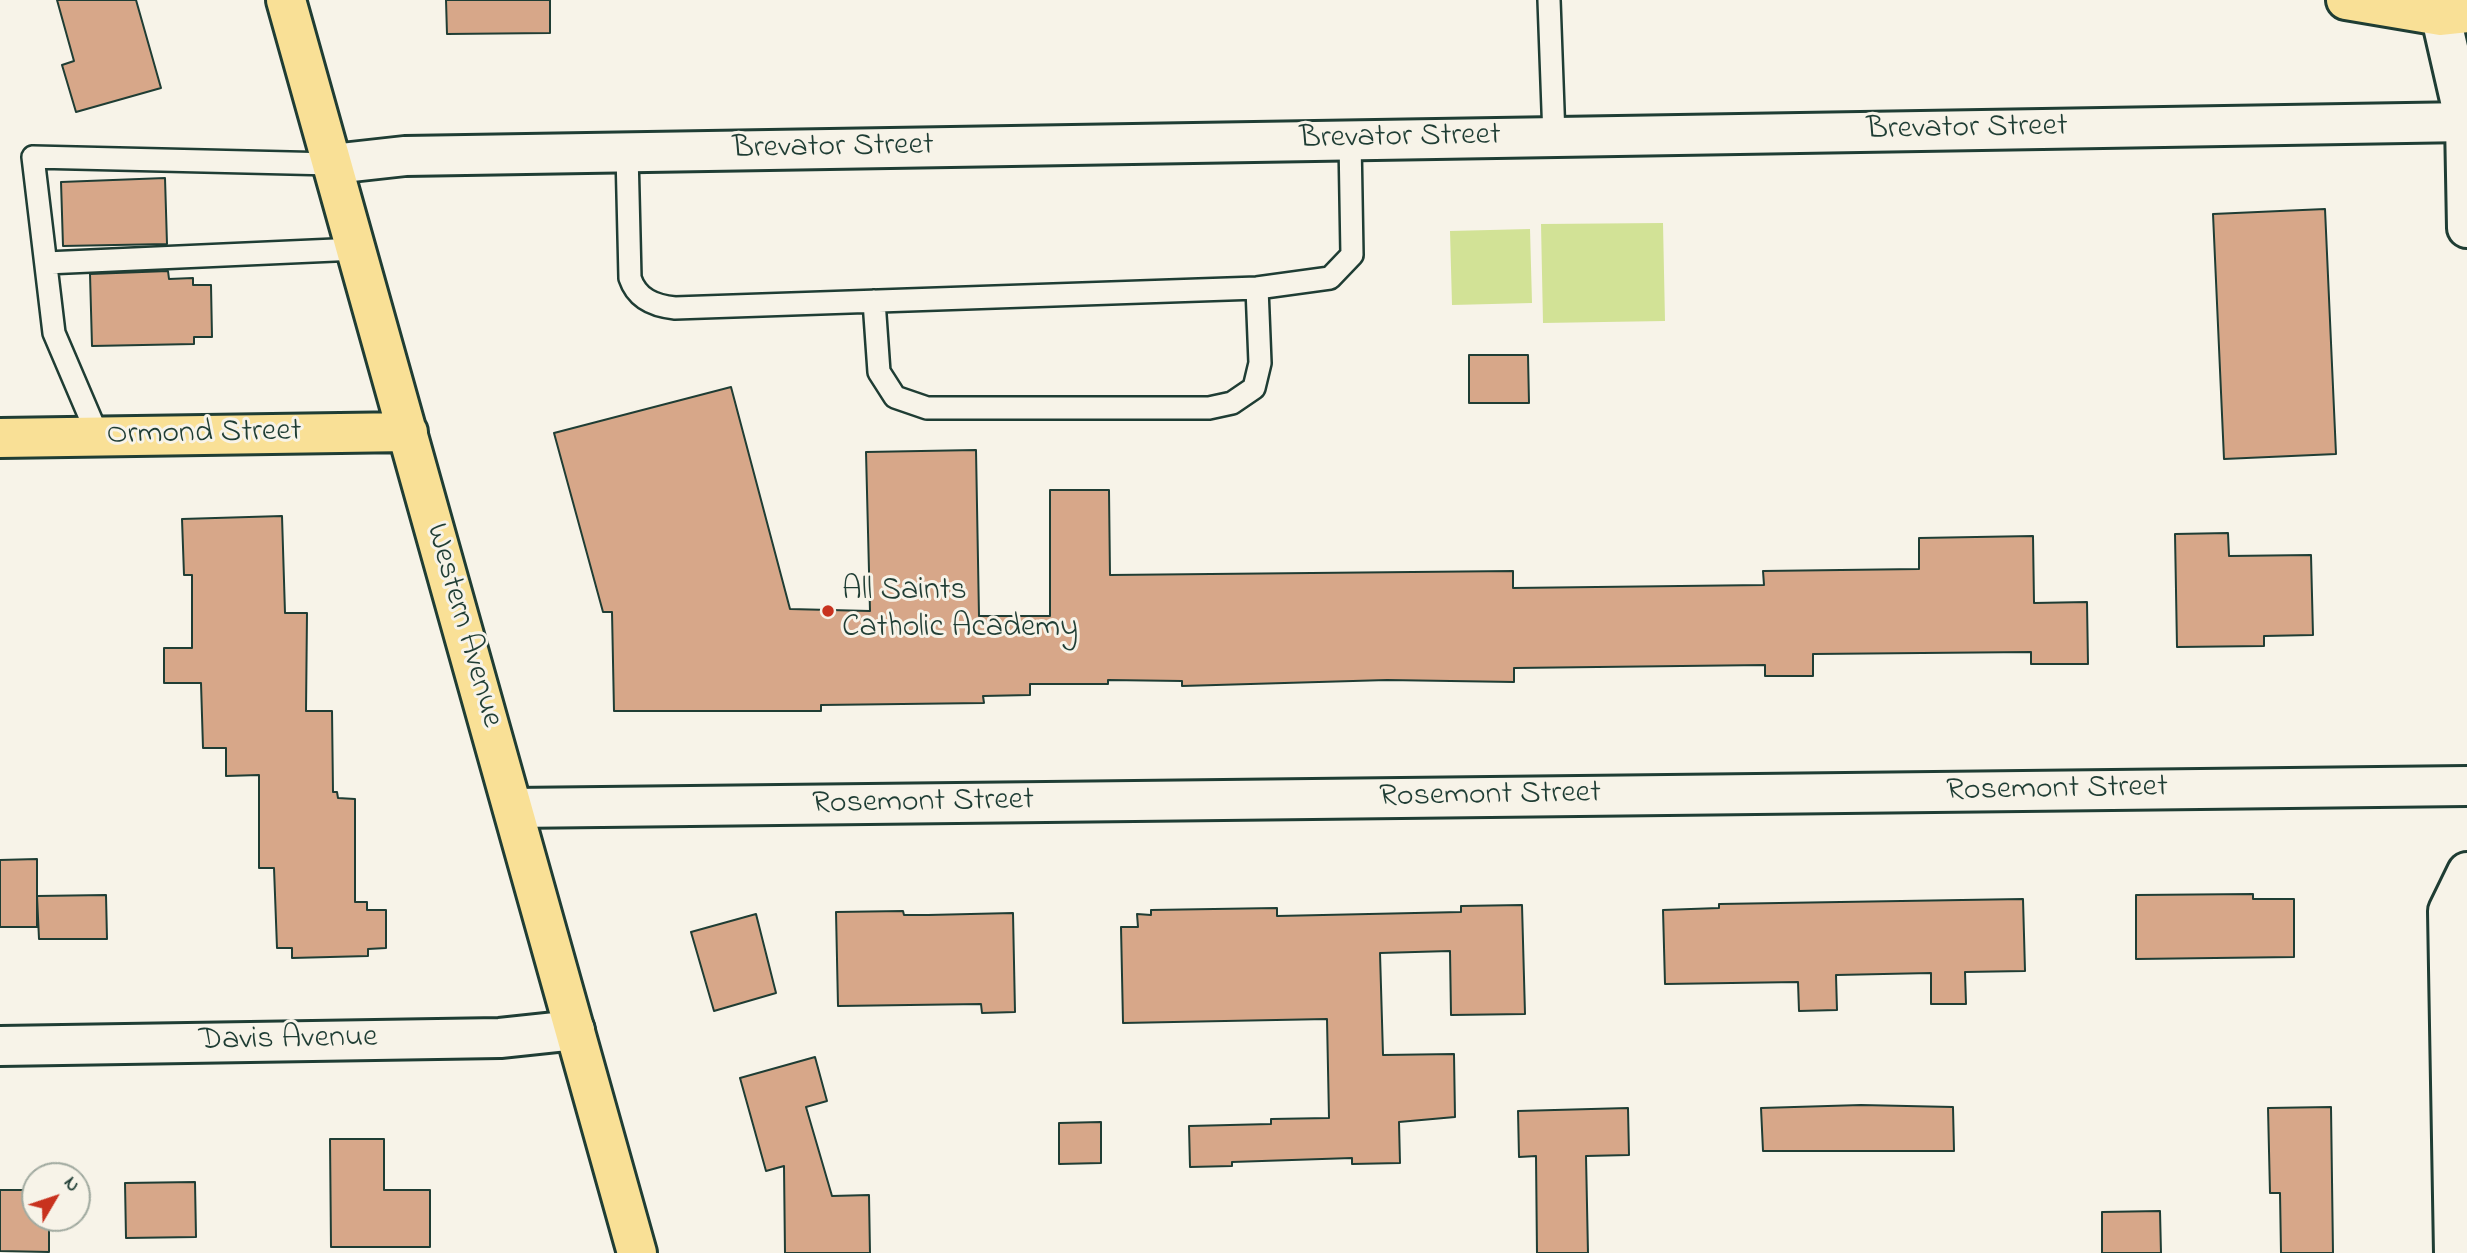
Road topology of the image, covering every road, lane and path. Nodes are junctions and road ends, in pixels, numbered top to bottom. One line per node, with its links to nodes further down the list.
1 (286, 0): 9 (main road, Western Avenue)
2 (1549, 0): 6 (lane)
3 (2346, 0): 4 (main road)
4 (2448, 10): 5 (street)
5 (2466, 119): 6 (street, Brevator Street); 10 (street)
6 (1554, 137): 7 (street, Brevator Street)
7 (1350, 140): 8 (street, Brevator Street); 13 (lane)
8 (626, 153): 9 (street, Brevator Street); 14 (lane)
9 (333, 164): 11 (main road, Western Avenue); 12 (lane)
10 (2467, 228)
11 (357, 249): 12 (lane); 15 (main road, Western Avenue)
12 (46, 263): 16 (lane)
13 (1257, 288): 14 (lane); 14 (lane)
14 (874, 301)
15 (408, 432): 16 (main road, Ormond Street); 19 (main road, Western Avenue)
16 (98, 436): 17 (main road, Ormond Street)
17 (0, 438)
18 (2467, 786): 19 (street, Rosemont Street)
19 (513, 808): 21 (main road, Western Avenue)
20 (2467, 872): 24 (street)
21 (575, 1030): 22 (street, Davis Avenue); 23 (main road, Western Avenue)
22 (0, 1046)
23 (637, 1253)
24 (2454, 1253)

